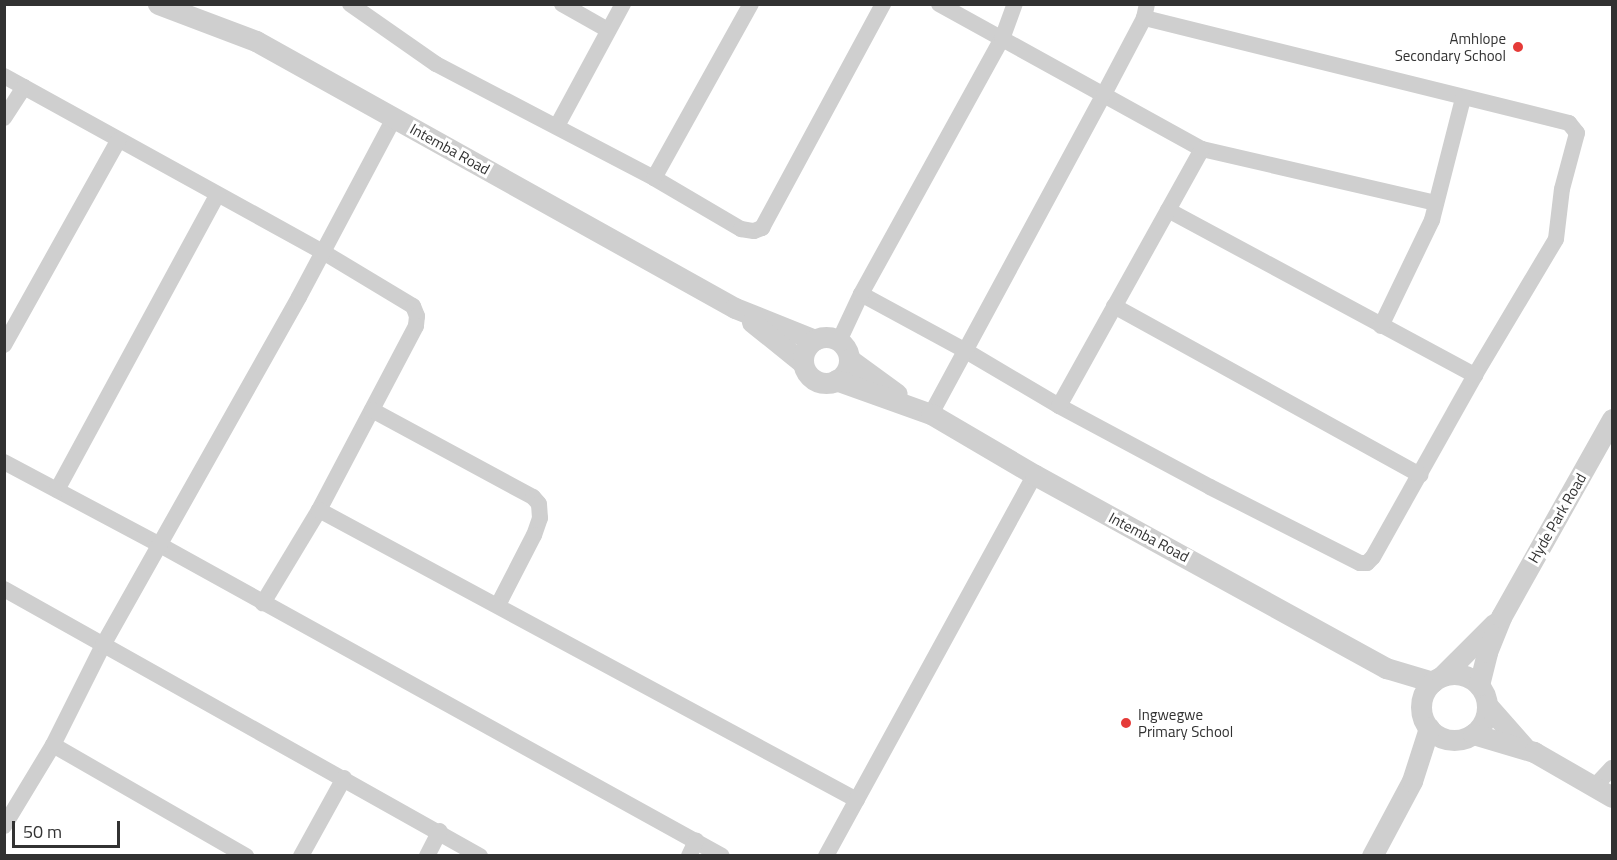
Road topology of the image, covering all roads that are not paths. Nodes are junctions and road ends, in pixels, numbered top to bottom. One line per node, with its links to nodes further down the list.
1 (158, 4): 17 (street, Intemba Road)
2 (350, 4): 18 (street)
3 (562, 4): 10 (street)
4 (623, 4): 10 (street)
5 (751, 4): 21 (street)
6 (883, 4): 21 (street)
7 (939, 4): 11 (street)
8 (1015, 4): 11 (street)
9 (1145, 11): 14 (street); 15 (street)
10 (608, 30): 18 (street)
11 (1002, 39): 14 (street); 26 (street)
12 (4, 76): 13 (street)
13 (24, 87): 16 (street); 19 (street)
14 (1104, 94): 20 (street); 33 (street)
15 (1462, 98): 23 (street); 35 (street)
16 (4, 118)
17 (394, 118): 25 (street); 28 (street, Intemba Road)
18 (557, 126): 21 (street)
19 (118, 141): 22 (street); 31 (street)
20 (1202, 149): 23 (street); 24 (street)
21 (654, 178)
22 (217, 195): 25 (street); 44 (street)
23 (1436, 203): 29 (street)
24 (1168, 210): 27 (street); 29 (street)
25 (323, 252): 38 (street); 46 (street)
26 (861, 294): 32 (street); 33 (street)
27 (1114, 306): 37 (street); 43 (street)
28 (735, 308): 30 (street); 34 (street)
29 (1381, 326): 35 (street)
30 (815, 339): 32 (street); 34 (street)
31 (4, 345)
32 (844, 350): 36 (street); 39 (street)
33 (966, 351): 37 (street); 39 (street)
34 (803, 363): 36 (street)
35 (1475, 375): 43 (street)
36 (836, 380): 39 (street)
37 (1059, 406): 43 (street)
38 (372, 410): 45 (street); 49 (street)
39 (921, 410): 42 (street, Intemba Road)
40 (1612, 419): 50 (street, Hyde Park Road)
41 (4, 462): 44 (street)
42 (1035, 475): 52 (street, Intemba Road); 65 (street)
43 (1420, 475)
44 (57, 490): 46 (street)
45 (319, 510): 48 (street); 49 (street)
46 (160, 545): 48 (street); 51 (street)
47 (4, 589): 51 (street)
48 (264, 603): 68 (street)
49 (498, 605): 65 (street)
50 (1501, 617): 53 (street); 54 (street)
51 (103, 645): 59 (street); 62 (street)
52 (1386, 668): 53 (street); 56 (street)
53 (1437, 679): 54 (street); 56 (street)
54 (1479, 685): 55 (street)
55 (1487, 705): 58 (street); 60 (street)
56 (1422, 708): 57 (street)
57 (1429, 728): 58 (street); 63 (street)
58 (1464, 737): 60 (street); 63 (street)
59 (53, 745): 66 (street); 69 (street)
60 (1524, 747): 64 (street)
61 (1612, 768): 64 (street)
62 (344, 777): 67 (street); 70 (street)
63 (1412, 781): 75 (street)
64 (1604, 791)
65 (856, 800): 74 (street)
66 (4, 826)
67 (440, 831): 71 (street); 72 (street)
68 (692, 848): 73 (street)
69 (246, 855)
70 (301, 855)
71 (427, 855)
72 (480, 855)
73 (722, 855)
74 (826, 855)
75 (1372, 855)

